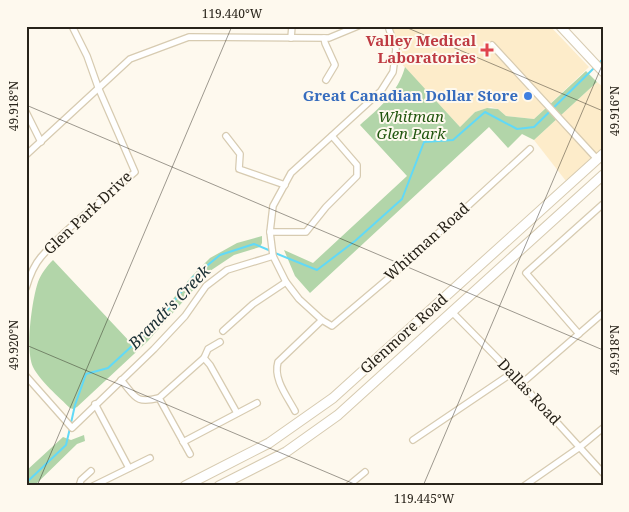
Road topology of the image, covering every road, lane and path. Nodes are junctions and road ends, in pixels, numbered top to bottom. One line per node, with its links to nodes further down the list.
1 (72, 26): 11 (street, Glen Park Drive)
2 (292, 26): 6 (street)
3 (358, 26): 7 (street)
4 (388, 26): 14 (street)
5 (560, 26): 9 (street)
6 (291, 38): 7 (street); 11 (street)
7 (324, 38): 10 (street)
8 (492, 45): 18 (street)
9 (603, 72)
10 (326, 80)
11 (98, 87): 15 (street); 25 (street, Glen Park Drive)
12 (26, 112): 15 (street)
13 (226, 136): 20 (street)
14 (332, 136): 20 (street); 22 (street)
15 (41, 142): 17 (street)
16 (530, 149): 28 (street, Whitman Road)
17 (26, 155)
18 (600, 156): 54 (main road, Glenmore Road)
19 (603, 175): 26 (main road, Glenmore Road)
20 (285, 185): 22 (street)
21 (603, 204): 30 (street)
22 (270, 232): 23 (street)
23 (273, 256): 24 (street); 35 (street)
24 (286, 282): 28 (street); 29 (street)
25 (26, 288)
26 (452, 313): 33 (street, Dallas Road); 55 (main road, Glenmore Road)
27 (603, 313): 30 (street)
28 (322, 320): 40 (street)
29 (223, 331)
30 (579, 334): 36 (street)
31 (220, 342): 32 (street)
32 (204, 358): 37 (street); 41 (street)
33 (512, 373): 36 (street, Dallas Road); 43 (street)
34 (26, 376): 39 (street)
35 (121, 380): 37 (street); 39 (street)
36 (522, 384): 45 (street, Dallas Road)
37 (159, 398): 44 (street)
38 (258, 403): 41 (street)
39 (95, 404): 48 (street)
40 (295, 411)
41 (237, 413): 44 (street)
42 (603, 428): 45 (street)
43 (413, 440)
44 (183, 442): 46 (street)
45 (580, 447): 51 (street, Dallas Road); 57 (street)
46 (190, 454)
47 (150, 458): 48 (street)
48 (129, 468): 53 (street)
49 (90, 471): 52 (street)
50 (365, 472): 56 (street)
51 (603, 473)
52 (79, 486)
53 (93, 486)
54 (185, 486)
55 (219, 486)
56 (348, 486)
57 (524, 486)

